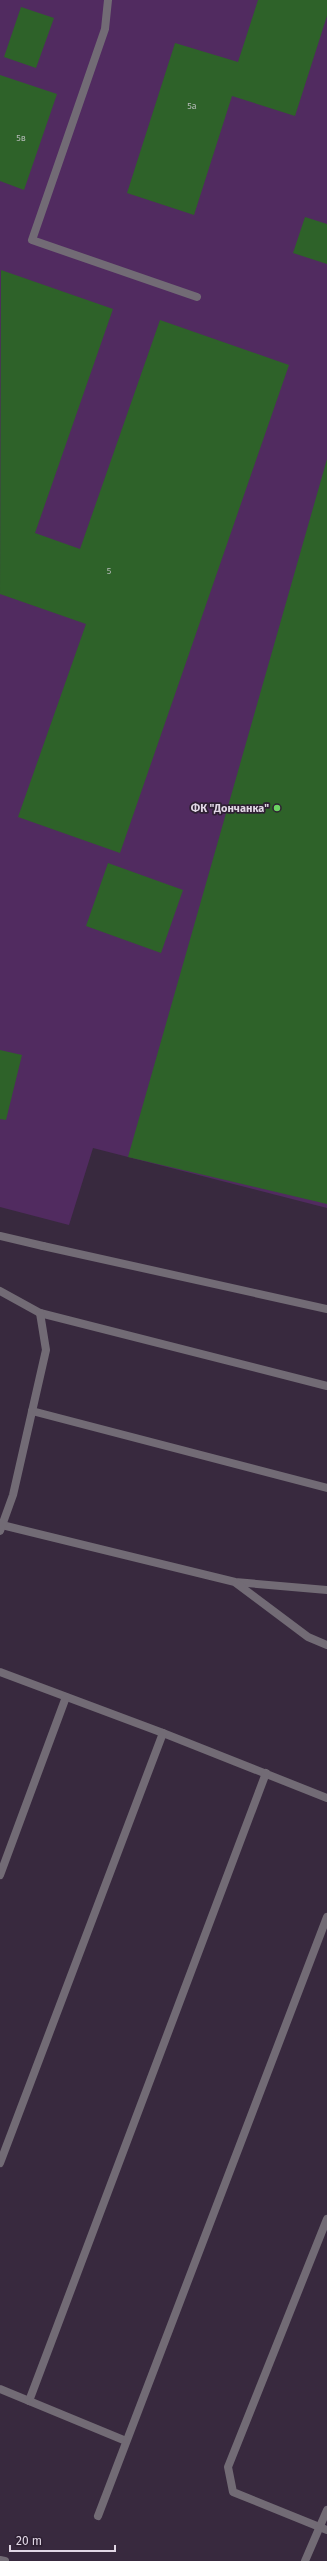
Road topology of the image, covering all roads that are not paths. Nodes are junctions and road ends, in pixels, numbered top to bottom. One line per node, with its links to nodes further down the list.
1 (108, 0): 2 (street)
2 (197, 297)
3 (0, 1236): 5 (street)
4 (0, 1291): 6 (street)
5 (327, 1309)
6 (40, 1313): 7 (street); 8 (street)
7 (327, 1386)
8 (32, 1410): 9 (street); 10 (street)
9 (327, 1488)
10 (1, 1528): 11 (street)
11 (235, 1582): 12 (street); 13 (street)
12 (327, 1590)
13 (327, 1645)
14 (0, 1672): 15 (street)
15 (66, 1697): 16 (street); 19 (street)
16 (164, 1733): 17 (street); 21 (street)
17 (266, 1773): 18 (street); 24 (street)
18 (327, 1798)
19 (0, 1875)
20 (327, 1917): 25 (street)
21 (0, 2163)
22 (327, 2219): 28 (street)
23 (0, 2389): 24 (street)
24 (29, 2401): 25 (street)
25 (126, 2440): 27 (street)
26 (327, 2510): 28 (street)
27 (98, 2516)
28 (324, 2528): 31 (street)
29 (0, 2560): 30 (street)
30 (6, 2561)
31 (305, 2561)

